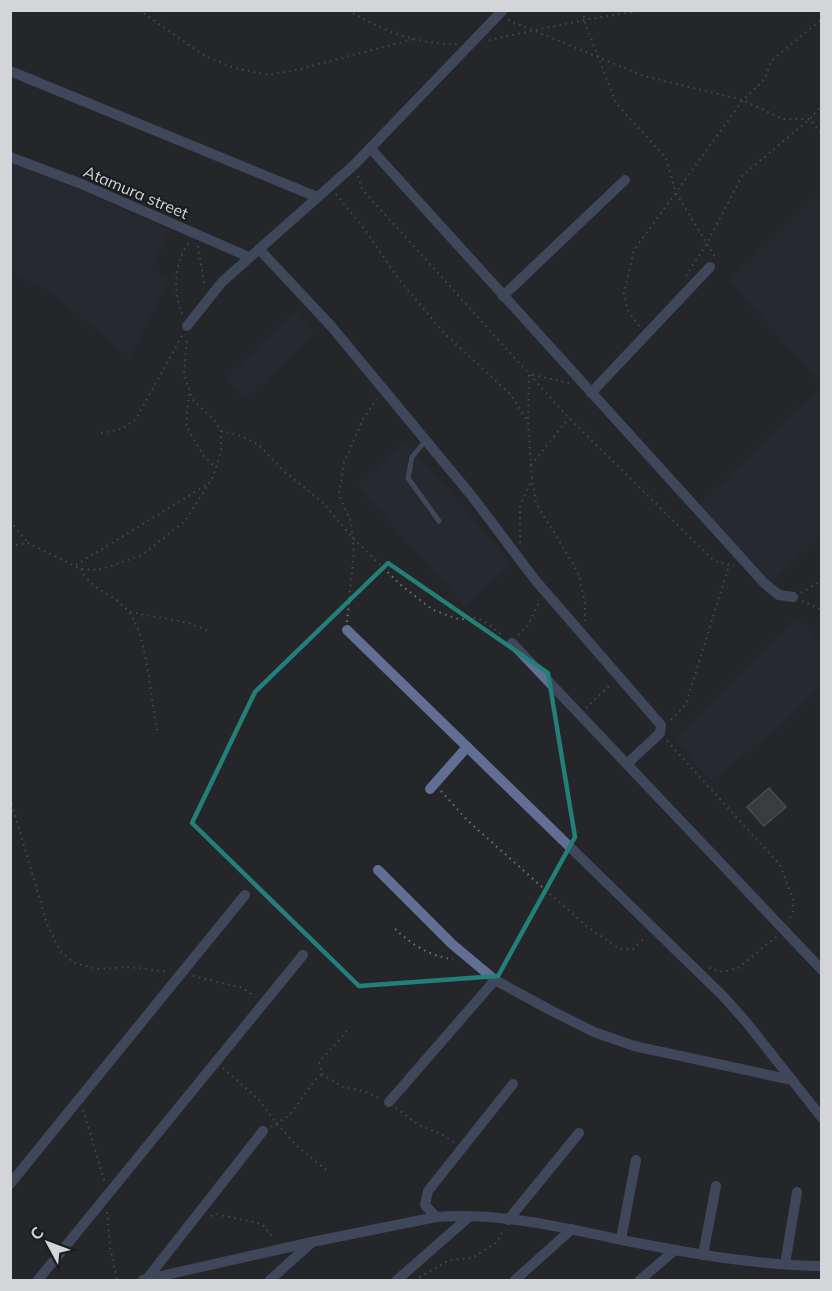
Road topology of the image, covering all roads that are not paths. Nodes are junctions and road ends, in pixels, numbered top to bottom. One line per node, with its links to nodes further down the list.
1 (501, 13): 3 (street)
2 (10, 71): 6 (street)
3 (370, 148): 6 (street); 10 (street)
4 (10, 157): 8 (street, Atamura street)
5 (625, 180): 10 (street)
6 (317, 196): 7 (street)
7 (259, 249): 8 (street); 13 (street)
8 (249, 257): 11 (street)
9 (710, 267): 12 (street)
10 (503, 296): 12 (street)
11 (187, 326)
12 (588, 390): 15 (street)
13 (426, 440): 14 (lane); 19 (street)
14 (439, 521)
15 (793, 597)
16 (347, 630): 18 (street)
17 (512, 643): 19 (street)
18 (467, 747): 20 (street); 26 (street)
19 (627, 764): 24 (street)
20 (432, 787)
21 (378, 870): 25 (street)
22 (245, 895): 33 (street)
23 (303, 956): 47 (street)
24 (822, 970)
25 (495, 980): 26 (street); 28 (street)
26 (792, 1080): 29 (street)
27 (513, 1084): 36 (street)
28 (389, 1102)
29 (822, 1118)
30 (263, 1131): 46 (street)
31 (579, 1133): 38 (street)
32 (636, 1160): 40 (street)
33 (10, 1184)
34 (716, 1186): 43 (street)
35 (797, 1192): 44 (street)
36 (436, 1217): 37 (street); 41 (street)
37 (469, 1217): 38 (street); 49 (street)
38 (508, 1220): 39 (street)
39 (572, 1229): 40 (street); 50 (street)
40 (621, 1239): 42 (street)
41 (312, 1242): 46 (street); 48 (street)
42 (675, 1250): 43 (street); 51 (street)
43 (703, 1256): 44 (street)
44 (785, 1264): 45 (street)
45 (822, 1266)
46 (144, 1280)
47 (38, 1281)
48 (270, 1281)
49 (397, 1281)
50 (514, 1281)
51 (640, 1281)

